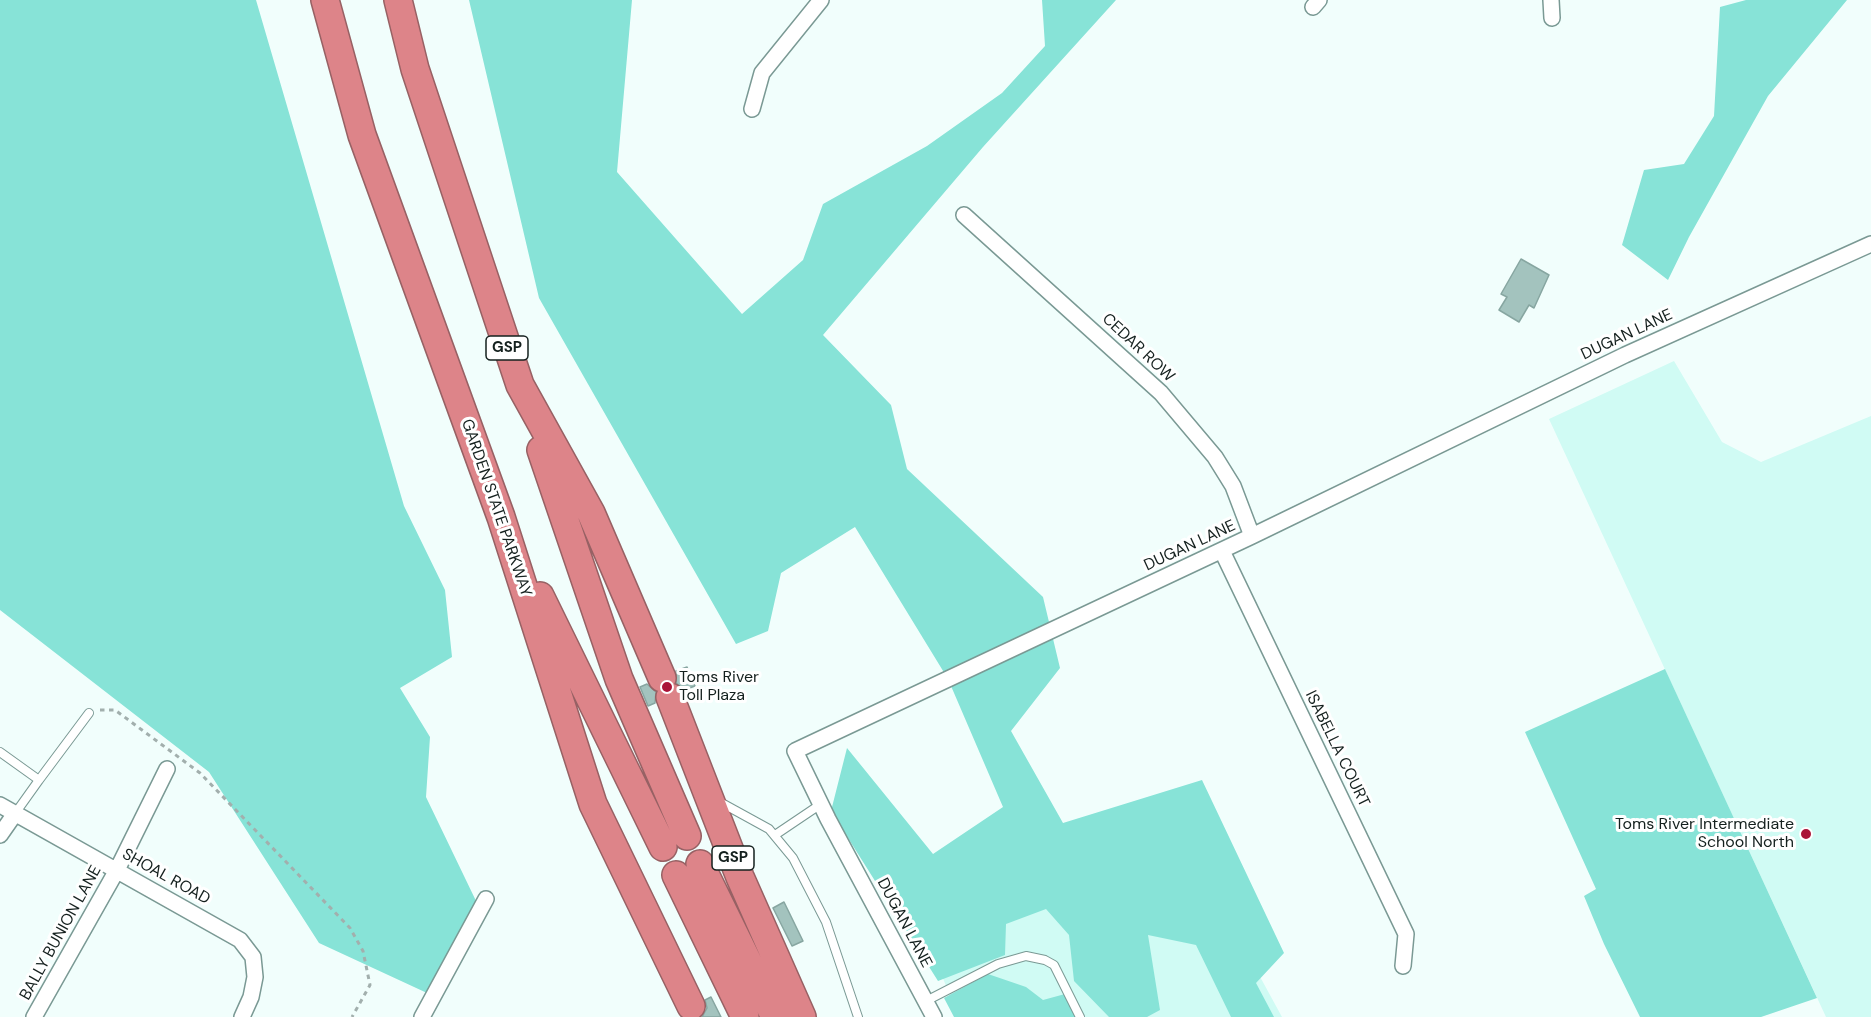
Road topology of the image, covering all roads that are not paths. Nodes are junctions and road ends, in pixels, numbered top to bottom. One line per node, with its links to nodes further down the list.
1 (325, 0): 10 (highway, GARDEN STATE PARKWAY)
2 (398, 0): 9 (highway, GSP)
3 (821, 0): 6 (street)
4 (1551, 0): 5 (street)
5 (1552, 18)
6 (752, 109)
7 (964, 215): 11 (street, CEDAR ROW)
8 (1871, 244): 11 (street, DUGAN LANE)
9 (520, 385): 17 (highway, GSP); 23 (highway)
10 (501, 517): 24 (highway); 29 (highway, GARDEN STATE PARKWAY)
11 (1252, 536): 12 (street, DUGAN LANE)
12 (1222, 551): 18 (street, DUGAN LANE); 27 (street, ISABELLA COURT)
13 (89, 713): 16 (lane)
14 (0, 752): 16 (lane)
15 (167, 769): 25 (street, BALLY BUNION LANE)
16 (39, 780): 20 (lane)
17 (708, 796): 22 (lane); 35 (highway, GSP)
18 (821, 804): 22 (lane); 28 (street, DUGAN LANE)
19 (0, 805): 20 (street, SHOAL ROAD)
20 (14, 815): 21 (street); 25 (street, SHOAL ROAD)
21 (0, 835)
22 (775, 835): 36 (lane)
23 (687, 836)
24 (663, 847)
25 (117, 870): 30 (street, BALLY BUNION LANE); 31 (street, SHOAL ROAD)
26 (486, 899): 32 (street)
27 (1403, 966)
28 (926, 1001): 37 (street, DUGAN LANE); 38 (lane)
29 (691, 1006)
30 (34, 1017)
31 (242, 1017)
32 (422, 1017)
33 (746, 1017): 34 (highway)
34 (776, 1017)
35 (802, 1017)
36 (858, 1017)
37 (934, 1017)
38 (1080, 1017)

